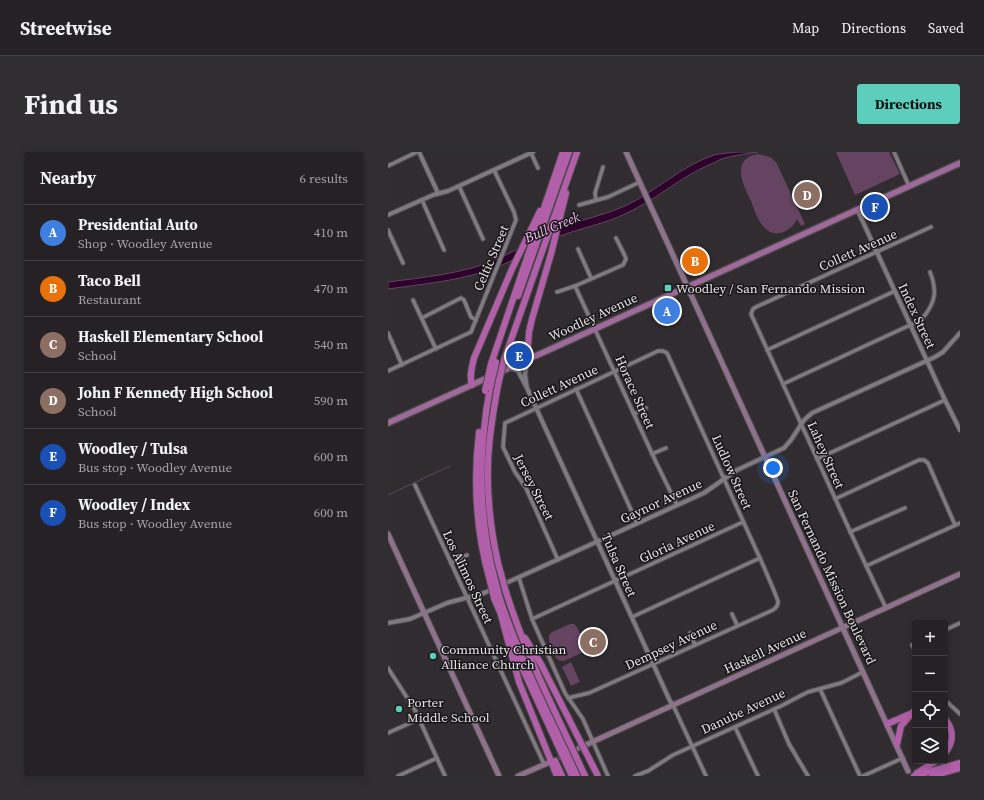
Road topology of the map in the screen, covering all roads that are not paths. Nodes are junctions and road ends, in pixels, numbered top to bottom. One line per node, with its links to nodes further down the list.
1 (418, 152): 11 (street); 18 (street)
2 (563, 152): 8 (highway)
3 (569, 152): 8 (highway)
4 (577, 152): 10 (highway)
5 (626, 152): 15 (main road, San Fernando Mission Boulevard)
6 (894, 152): 17 (street)
7 (532, 153): 13 (street); 14 (street)
8 (564, 159): 24 (highway); 24 (highway)
9 (960, 163): 17 (main road, Woodley Avenue)
10 (572, 165): 50 (highway); 102 (highway, bridge)
11 (388, 166)
12 (603, 167): 20 (street)
13 (538, 168)
14 (494, 170): 16 (street); 42 (street, Celtic Street)
15 (640, 182): 20 (street); 36 (main road, San Fernando Mission Boulevard)
16 (459, 186): 18 (street); 28 (street)
17 (909, 186): 22 (main road, Woodley Avenue)
18 (438, 194): 19 (street)
19 (422, 200): 23 (street); 30 (street)
20 (596, 200): 21 (street)
21 (579, 205)
22 (857, 209): 31 (street, Index Street); 36 (main road, Woodley Avenue)
23 (388, 216)
24 (539, 223): 57 (highway); 92 (highway, bridge)
25 (931, 228): 31 (street, Collett Avenue)
26 (388, 230): 32 (street)
27 (616, 238): 34 (street)
28 (483, 239)
29 (578, 249): 34 (street)
30 (444, 250)
31 (877, 252): 37 (street, Index Street); 40 (street, Collett Avenue)
32 (403, 263)
33 (930, 272): 43 (street)
34 (592, 278): 35 (street)
35 (575, 286): 38 (street); 44 (street, Horace Street)
36 (686, 287): 44 (main road, Woodley Avenue); 70 (main road, San Fernando Mission Boulevard)
37 (895, 291): 43 (street, Index Street); 48 (street)
38 (556, 292)
39 (413, 300): 41 (street)
40 (752, 311): 48 (street, Lahey Street)
41 (422, 318): 42 (street); 47 (street)
42 (476, 320): 47 (street, Celtic Street)
43 (911, 326): 51 (street, Index Street); 56 (street)
44 (595, 328): 50 (main road, Woodley Avenue); 55 (street, Horace Street)
45 (388, 333): 52 (street)
46 (959, 335): 51 (street, Gaynor Avenue)
47 (436, 349): 52 (street)
48 (767, 350): 56 (street, Lahey Street)
49 (663, 351): 55 (street, Collett Avenue); 72 (street, Ludlow Street)
50 (527, 360): 53 (main road, Woodley Avenue); 58 (street, Tulsa Street)
51 (927, 360): 60 (street, Index Street); 66 (street, Gaynor Avenue)
52 (402, 365): 54 (street)
53 (510, 368): 57 (main road, Woodley Avenue); 58 (street)
54 (388, 371)
55 (614, 372): 59 (street, Collett Avenue); 63 (street, Horace Street)
56 (783, 384): 66 (street, Lahey Street)
57 (472, 385): 65 (main road, Woodley Avenue)
58 (527, 388): 61 (street, Tulsa Street)
59 (576, 390): 61 (street, Collett Avenue); 78 (street)
60 (944, 400): 67 (street, Index Street); 71 (street)
61 (537, 408): 64 (street, Collett Avenue); 83 (street, Tulsa Street)
62 (646, 408): 63 (street)
63 (634, 414): 69 (street, Horace Street)
64 (506, 421): 86 (street, Jersey Street)
65 (388, 423)
66 (801, 424): 70 (street, Gaynor Avenue); 71 (street, Lahey Street)
67 (960, 430)
68 (666, 448): 69 (street)
69 (652, 454): 75 (street, Horace Street)
70 (765, 457): 72 (street, Gaynor Avenue); 105 (main road, San Fernando Mission Boulevard)
71 (817, 459): 74 (street, Lahey Street)
72 (724, 478): 75 (street, Gaynor Avenue); 77 (street, Ludlow Street)
73 (415, 485): 87 (street, Los Alimos Street)
74 (835, 499): 80 (street); 81 (street, Lahey Street)
75 (677, 505): 78 (street, Gaynor Avenue)
76 (904, 508): 81 (street)
77 (743, 522): 85 (street, Ludlow Street); 91 (street, Gloria Avenue)
78 (637, 523): 83 (street, Gaynor Avenue)
79 (960, 523): 80 (street)
80 (955, 525): 88 (street)
81 (850, 532): 88 (street, Lahey Street)
82 (388, 534): 96 (main road)
83 (598, 542): 86 (street, Gaynor Avenue); 91 (street, Tulsa Street)
84 (466, 555): 87 (street)
85 (760, 558): 94 (street, Ludlow Street); 99 (street)
86 (558, 560): 90 (street, Gaynor Avenue)
87 (451, 563): 93 (street, Los Alimos Street)
88 (866, 566): 95 (street, Lahey Street)
89 (960, 574): 95 (main road, Haskell Avenue)
90 (519, 578): 93 (street, Gaynor Avenue); 100 (street)
91 (616, 581): 99 (street, Tulsa Street); 100 (street, Gloria Avenue)
92 (497, 597): 97 (highway); 146 (highway)
93 (467, 598): 96 (street, Gaynor Avenue); 133 (street, Los Alimos Street)
94 (778, 604): 104 (street, Dempsey Avenue)
95 (886, 608): 105 (main road, Haskell Avenue)
96 (424, 613): 101 (street, Gaynor Avenue); 141 (main road)
97 (500, 613): 121 (highway); 145 (highway)
98 (732, 614): 104 (street)
99 (632, 617): 109 (street, Tulsa Street)
100 (532, 619): 113 (street)
101 (388, 623)
102 (516, 623): 138 (highway); 147 (highway, bridge)
103 (960, 623): 106 (street)
104 (737, 626): 108 (street, Dempsey Avenue)
105 (842, 628): 111 (main road, San Fernando Mission Boulevard); 115 (main road, Haskell Avenue)
106 (948, 629)
107 (690, 633): 108 (street)
108 (695, 645): 109 (street, Dempsey Avenue)
109 (654, 664): 113 (street, Dempsey Avenue); 115 (street, Tulsa Street)
110 (388, 668): 120 (street)
111 (863, 672): 112 (street, Danube Avenue); 122 (main road, San Fernando Mission Boulevard)
112 (820, 689): 116 (street, Danube Avenue); 153 (street)
113 (568, 698): 126 (street)
114 (948, 703): 119 (street)
115 (673, 705): 126 (main road, Haskell Avenue); 128 (street, Tulsa Street)
116 (774, 709): 124 (street, Danube Avenue); 152 (street)
117 (912, 713): 122 (highway)
118 (912, 714): 127 (highway)
119 (960, 714)
120 (419, 719): 125 (street); 131 (street)
121 (536, 722): 143 (highway); 144 (highway)
122 (887, 724): 127 (main road, San Fernando Mission Boulevard)
123 (948, 724): 130 (highway)
124 (735, 727): 128 (street, Danube Avenue); 151 (street)
125 (388, 733)
126 (593, 742): 129 (main road, Haskell Avenue); 148 (street)
127 (896, 744): 132 (main road, San Fernando Mission Boulevard)
128 (693, 746): 149 (street, Danube Avenue); 150 (street, Tulsa Street)
129 (579, 748)
130 (948, 749)
131 (437, 758): 139 (street); 140 (street)
132 (903, 758): 137 (main road, San Fernando Mission Boulevard); 153 (street)
133 (546, 763): 142 (main road)
134 (931, 764): 137 (highway)
135 (960, 765): 137 (highway); 154 (highway); 155 (highway)
136 (960, 772): 156 (highway)
137 (913, 774)
138 (585, 775)
139 (398, 776)
140 (445, 776)
141 (499, 776)
142 (518, 776)
143 (557, 776)
144 (562, 776)
145 (572, 776)
146 (577, 776)
147 (598, 776)
148 (608, 776)
149 (635, 776)
150 (706, 776)
151 (758, 776)
152 (808, 776)
153 (862, 776)
154 (925, 776)
155 (932, 776)
156 (944, 776)

